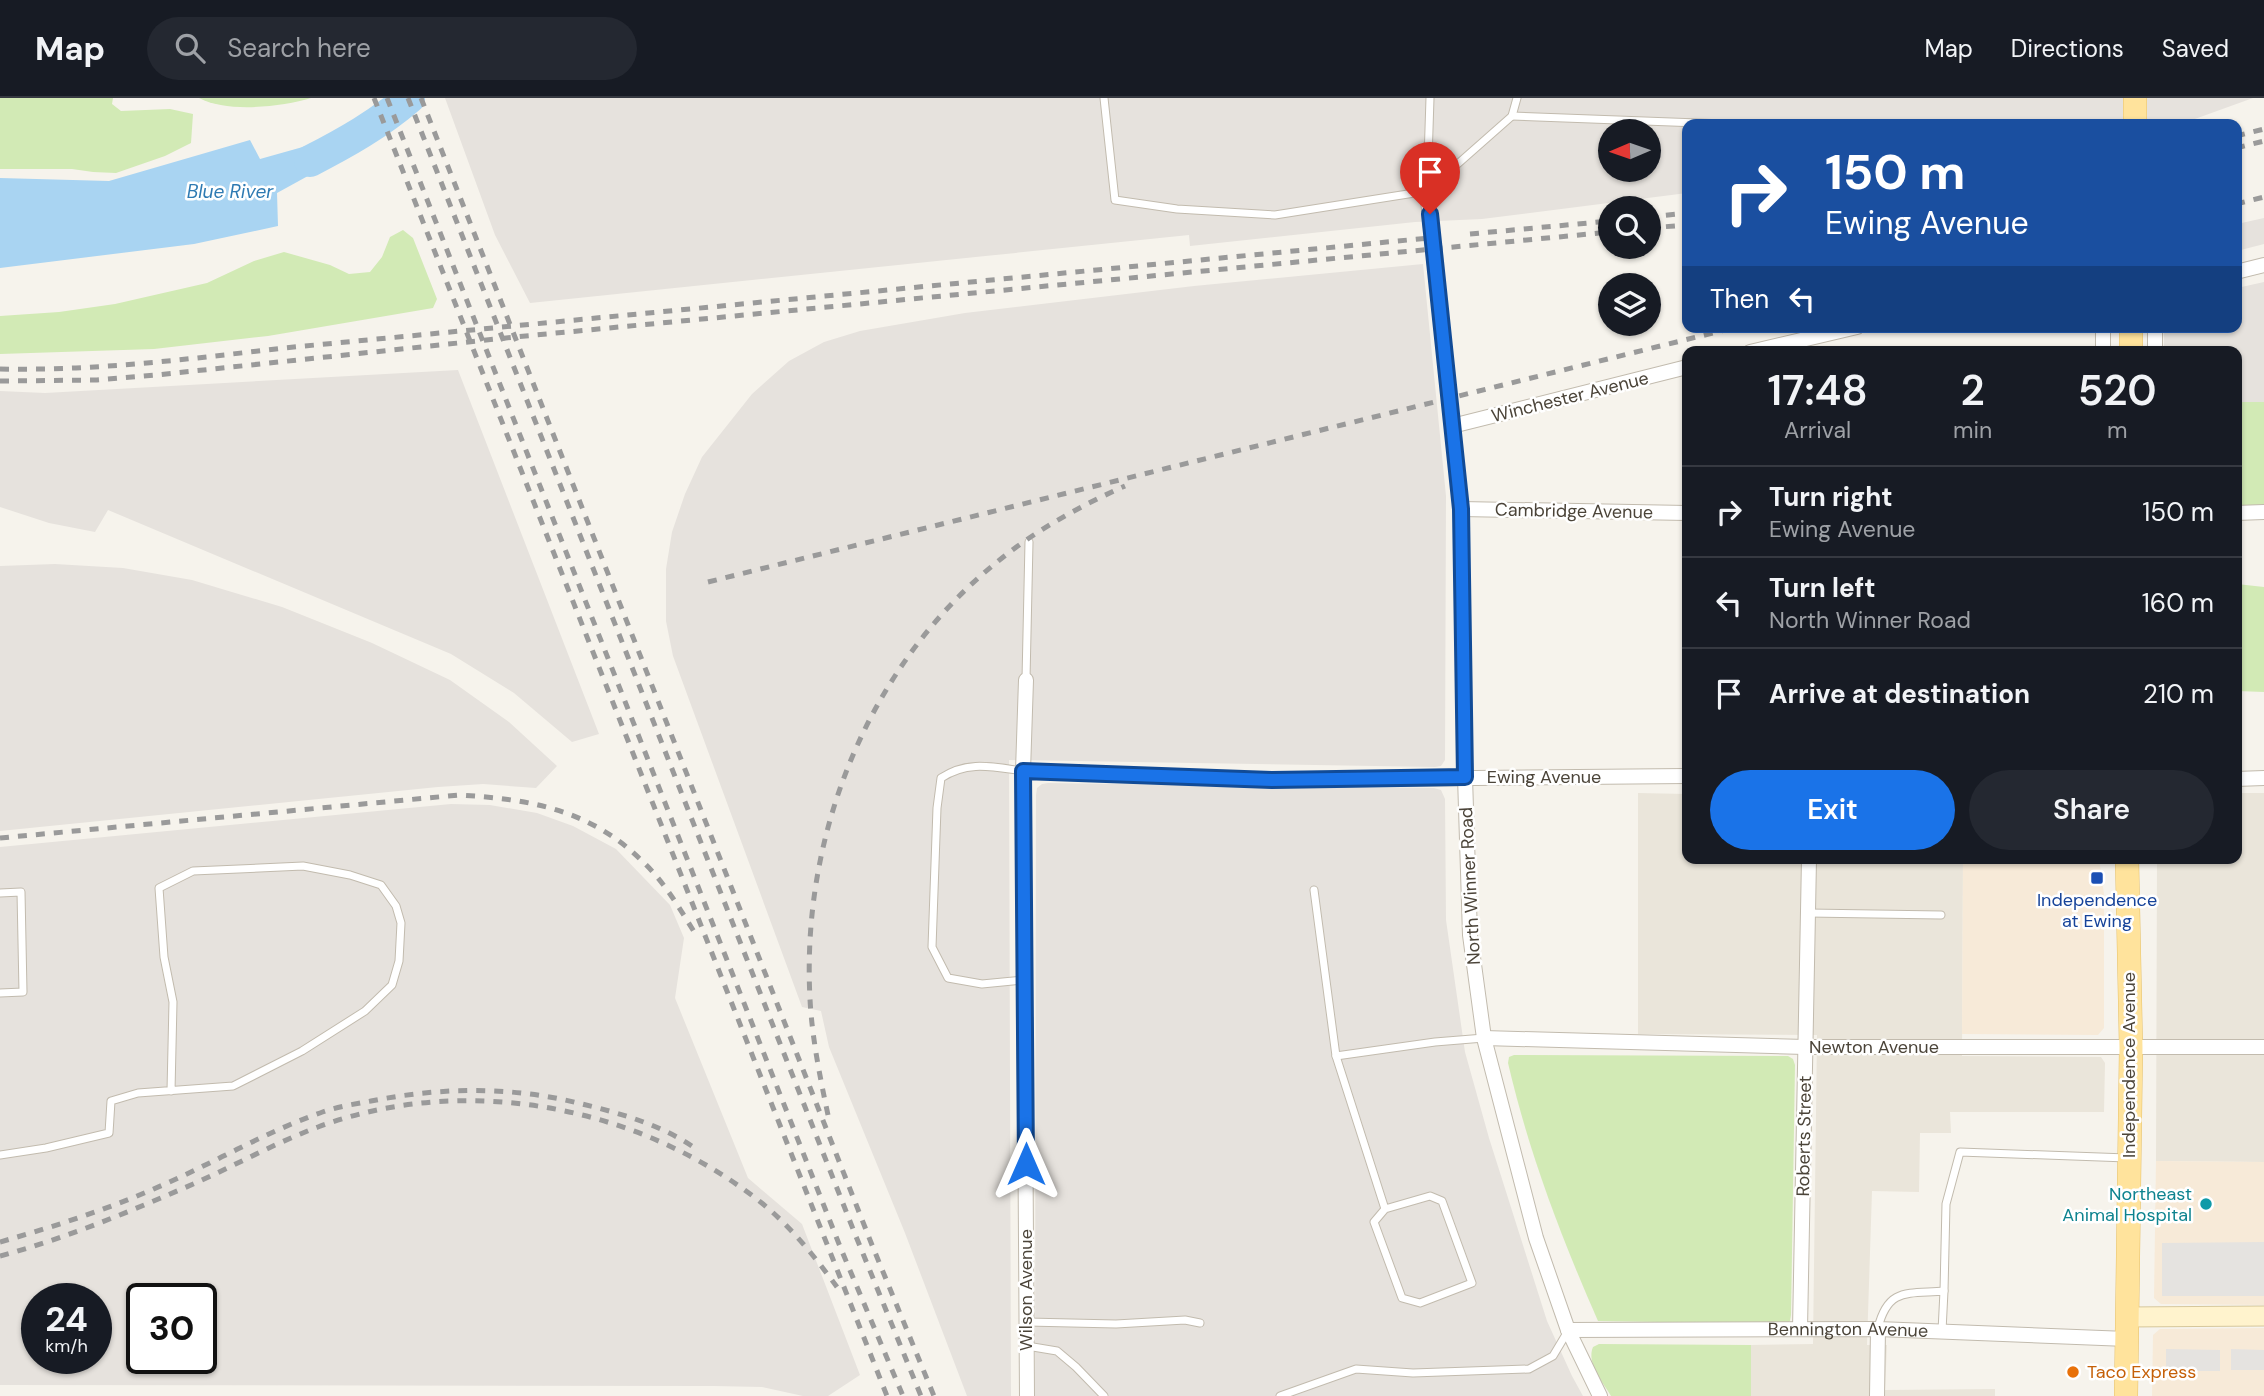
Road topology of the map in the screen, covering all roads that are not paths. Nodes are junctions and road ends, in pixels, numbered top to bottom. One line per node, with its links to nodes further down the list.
1 (1104, 98): 8 (lane)
2 (1430, 98): 8 (lane)
3 (1517, 98): 5 (lane)
4 (2135, 98): 6 (main road)
5 (1512, 116): 7 (lane); 8 (lane)
6 (2135, 119)
7 (1682, 122)
8 (1427, 191): 14 (street, North Winner Road)
9 (2264, 265): 10 (street)
10 (2242, 270)
11 (1815, 333): 12 (street)
12 (1771, 346)
13 (1682, 369): 14 (street, Winchester Avenue)
14 (1452, 426): 15 (street, North Winner Road)
15 (1461, 509): 17 (street, Cambridge Avenue); 23 (street, North Winner Road)
16 (2264, 512): 18 (street)
17 (1682, 513)
18 (2242, 513)
19 (1029, 542): 20 (lane)
20 (1026, 680): 21 (street, Wilson Avenue)
21 (1023, 771): 23 (street, Ewing Avenue); 32 (street, Wilson Avenue); 32 (lane)
22 (1682, 776): 23 (street, Ewing Avenue)
23 (1465, 777): 34 (street, North Winner Road)
24 (2264, 778): 25 (street)
25 (2242, 779)
26 (1809, 864): 30 (street, Roberts Street)
27 (2127, 864): 37 (main road, Independence Avenue)
28 (1314, 890): 38 (lane)
29 (0, 893): 33 (lane)
30 (1808, 913): 31 (lane); 35 (street, Roberts Street)
31 (1941, 915)
32 (1025, 980): 45 (street, Wilson Avenue)
33 (0, 993)
34 (1485, 1038): 35 (street, Newton Avenue); 38 (lane); 50 (street, North Winner Road)
35 (1805, 1047): 37 (street, Newton Avenue); 48 (street, Roberts Street)
36 (2264, 1047): 37 (street, Newton Avenue)
37 (2131, 1048): 41 (main road, Independence Avenue)
38 (1336, 1056): 42 (lane)
39 (171, 1091): 39 (lane); 40 (lane)
40 (0, 1155)
41 (2130, 1158): 43 (lane); 47 (main road, Independence Avenue)
42 (1385, 1209): 42 (lane)
43 (1944, 1291): 49 (lane); 51 (lane)
44 (2264, 1316): 47 (street, Bennington Avenue)
45 (1027, 1322): 46 (lane); 52 (street, Wilson Avenue)
46 (1200, 1323)
47 (2127, 1328): 51 (street, Bennington Avenue); 58 (main road, Independence Avenue)
48 (1800, 1329): 49 (street, Bennington Avenue); 50 (street, Bennington Avenue)
49 (1878, 1329): 51 (street, Bennington Avenue); 57 (street)
50 (1568, 1330): 55 (lane); 56 (street, North Winner Road)
51 (1942, 1332)
52 (1027, 1346): 53 (street, Wilson Avenue); 54 (lane)
53 (1027, 1396)
54 (1104, 1396)
55 (1280, 1396)
56 (1600, 1396)
57 (1877, 1396)
58 (2126, 1396)

